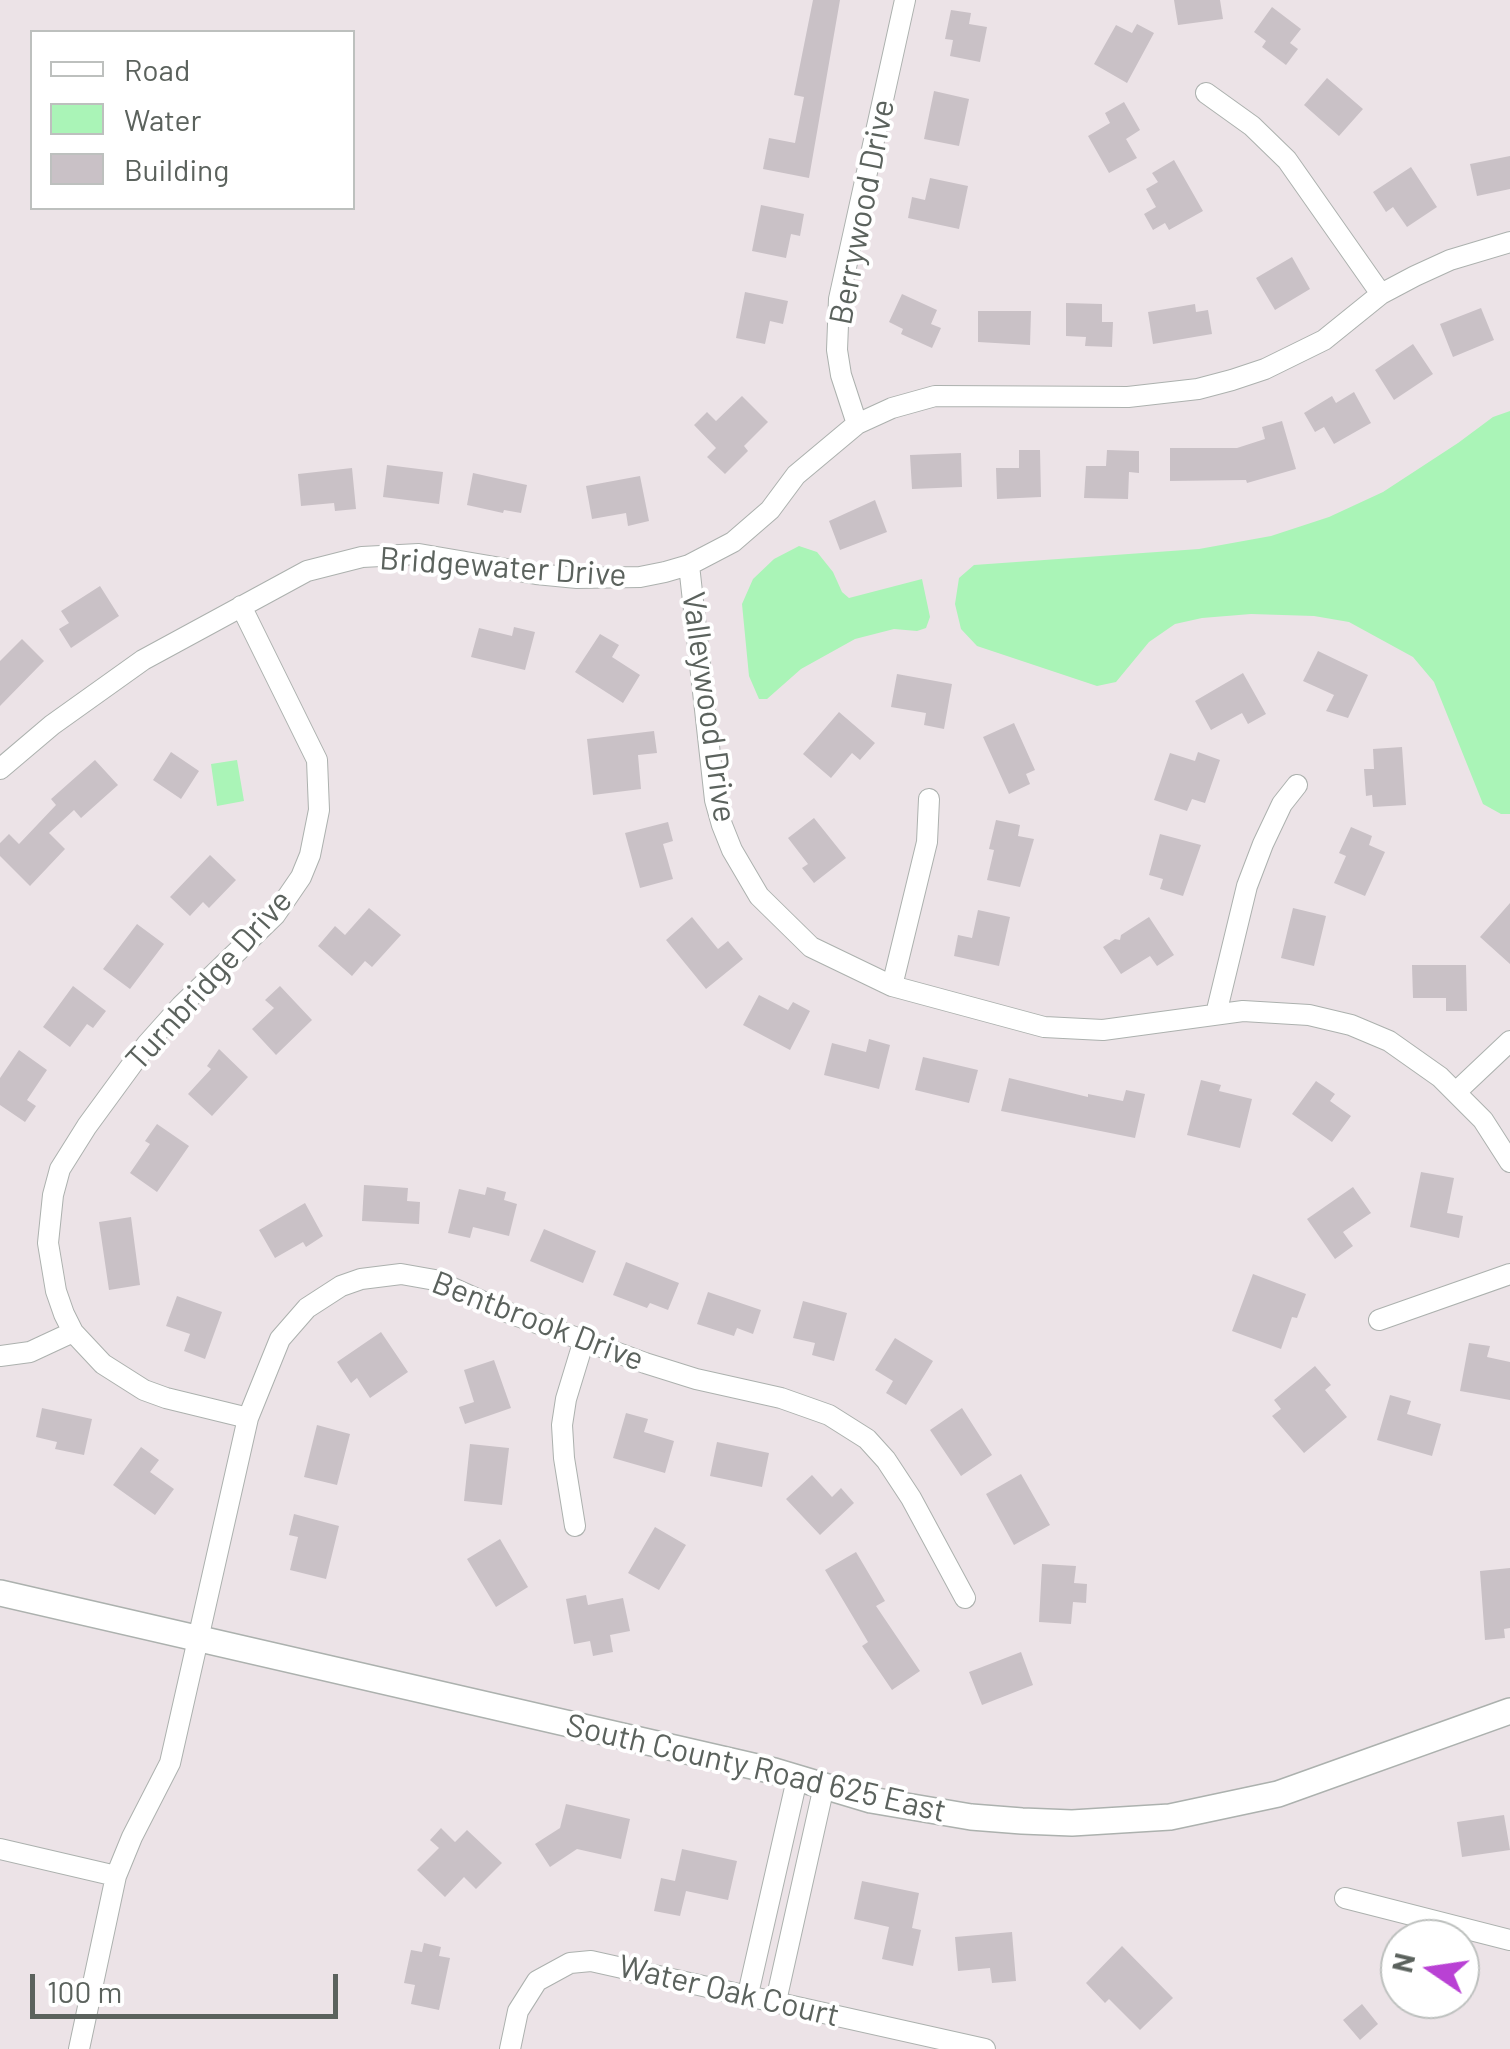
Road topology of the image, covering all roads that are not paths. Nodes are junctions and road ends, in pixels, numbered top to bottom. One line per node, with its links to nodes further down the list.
1 (905, 0): 5 (street, Berrywood Drive)
2 (1206, 93): 4 (street)
3 (1510, 242): 4 (street, Bridgewater Drive)
4 (1381, 294): 5 (street, Bridgewater Drive)
5 (857, 424): 6 (street, Bridgewater Drive)
6 (688, 565): 7 (street, Bridgewater Drive); 11 (street, Valleywood Drive)
7 (241, 606): 8 (street, Bridgewater Drive); 18 (street, Turnbridge Drive)
8 (0, 769)
9 (1297, 785): 12 (street)
10 (929, 798): 11 (street)
11 (892, 986): 12 (street, Valleywood Drive)
12 (1216, 1014): 14 (street, Valleywood Drive)
13 (1510, 1042): 14 (street)
14 (1456, 1092): 15 (street, Valleywood Drive)
15 (1510, 1162)
16 (1510, 1274): 17 (street)
17 (1379, 1320)
18 (73, 1332): 20 (street); 21 (street, Turnbridge Drive)
19 (584, 1340): 21 (street, Bentbrook Drive); 22 (street); 24 (street, Bentbrook Drive)
20 (0, 1356)
21 (248, 1418): 25 (street, Bentbrook Drive)
22 (575, 1526)
23 (0, 1593): 25 (street, South County Road 625 East)
24 (964, 1598)
25 (200, 1638): 27 (street, South County Road 625 East); 30 (street, Bentbrook Drive)
26 (1510, 1711): 28 (street, South County Road 625 East)
27 (797, 1779): 28 (street, South County Road 625 East); 33 (street)
28 (824, 1786): 34 (street)
29 (0, 1849): 30 (street)
30 (116, 1876): 35 (street, Bentbrook Drive)
31 (1345, 1898): 32 (street)
32 (1510, 1940)
33 (748, 1994): 34 (street, Water Oak Court); 36 (street, Water Oak Court)
34 (776, 2001): 37 (street, Water Oak Court)
35 (78, 2049)
36 (510, 2049)
37 (984, 2049)

